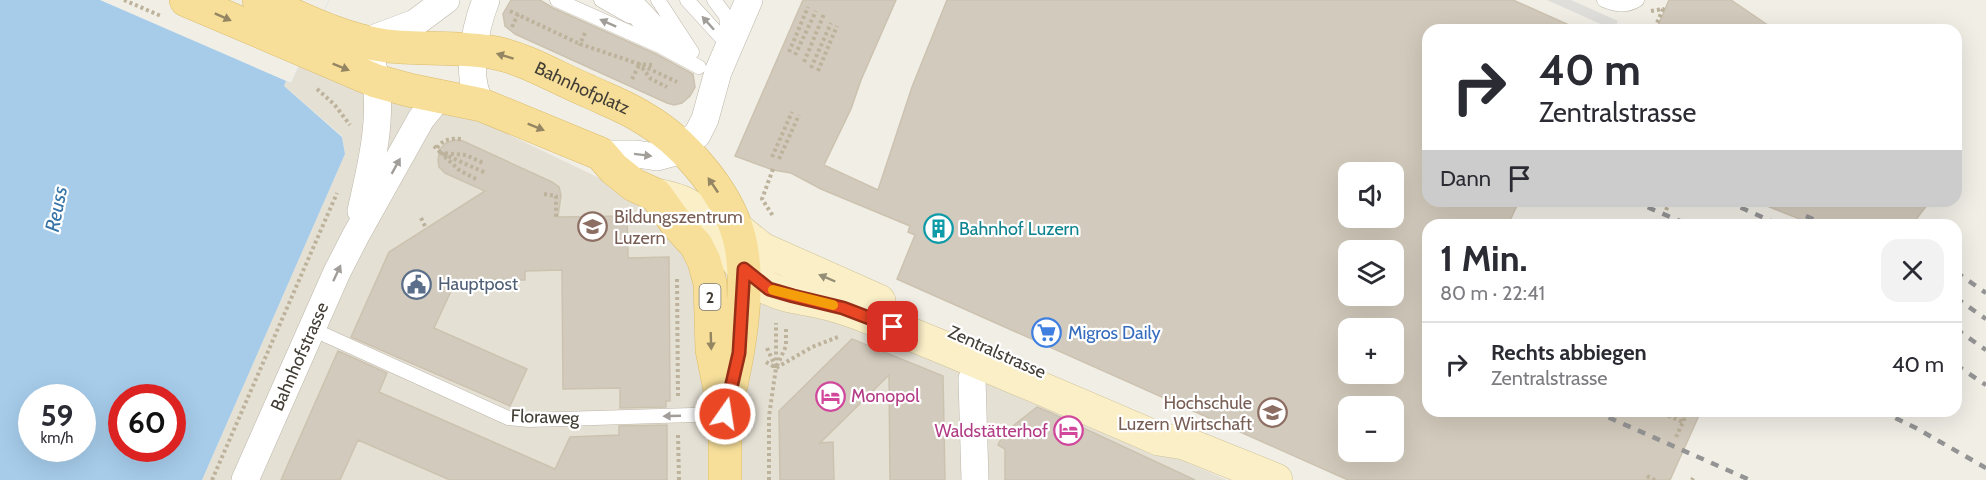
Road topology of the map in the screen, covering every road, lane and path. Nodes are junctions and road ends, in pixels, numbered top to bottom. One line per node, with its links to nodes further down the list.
1 (186, 0): 30 (main road, 2, one-way to 30)
2 (259, 0): 30 (main road, 2)
3 (446, 0): 24 (street)
4 (557, 0): 26 (lane, one-way to 4)
5 (601, 0): 19 (lane)
6 (620, 0): 19 (lane)
7 (635, 0): 37 (lane)
8 (658, 0): 37 (lane)
9 (687, 0): 27 (lane, one-way to 9)
10 (714, 0): 27 (lane)
11 (749, 0): 27 (street)
12 (1604, 0): 13 (lane)
13 (1637, 0)
14 (493, 4): 17 (path); 28 (street)
15 (808, 7): 29 (path)
16 (816, 10): 31 (path)
17 (518, 14): 22 (path); 25 (path)
18 (824, 14): 32 (path)
19 (638, 22): 26 (lane)
20 (831, 23): 35 (path)
21 (837, 26): 36 (path)
22 (512, 27)
23 (585, 33): 25 (path)
24 (367, 41): 28 (main road, Bahnhofplatz / 2); 30 (main road, Bahnhofplatz / 2); 39 (street)
25 (580, 44): 33 (path)
26 (660, 46): 37 (lane)
27 (729, 46): 37 (street)
28 (474, 50): 43 (street); 49 (main road, Bahnhofplatz / 2, one-way to 28)
29 (789, 52)
30 (311, 54): 39 (main road, 2, one-way to 39); 46 (path)
31 (795, 55)
32 (804, 62)
33 (639, 64): 34 (path); 38 (path); 40 (path); 41 (path)
34 (657, 65)
35 (811, 68)
36 (818, 71)
37 (706, 77): 49 (street)
38 (632, 79)
39 (376, 81): 42 (main road, 2); 69 (street, Bahnhofstrasse)
40 (677, 82)
41 (667, 87)
42 (439, 97): 43 (main road, 2); 69 (street, Bahnhofstrasse, one-way to 42)
43 (482, 105): 52 (main road, 2, one-way to 52)
44 (792, 112): 53 (path)
45 (799, 115): 54 (path)
46 (351, 134)
47 (461, 139): 50 (path)
48 (430, 143): 50 (path)
49 (682, 147): 52 (street, one-way to 49); 68 (main road, Zentralstrasse / 2, one-way to 49)
50 (437, 148): 51 (path)
51 (441, 153): 55 (path); 57 (path); 58 (path)
52 (601, 154): 61 (main road, 2)
53 (772, 157)
54 (779, 159)
55 (483, 163)
56 (773, 169): 64 (path)
57 (486, 173)
58 (476, 179)
59 (339, 188): 87 (path)
60 (544, 194): 65 (path)
61 (656, 195): 70 (main road, Zentralstrasse); 79 (main road, 2, one-way to 79)
62 (1667, 207): 63 (path)
63 (1666, 210)
64 (773, 216)
65 (556, 217)
66 (420, 218): 67 (path)
67 (426, 228)
68 (736, 228): 70 (main road, 2); 85 (main road, Zentralstrasse, one-way to 68)
69 (356, 234): 74 (street, Bahnhofstrasse, one-way to 69)
70 (744, 269): 76 (main road, Zentralstrasse); 79 (main road, 2)
71 (677, 272): 80 (path)
72 (776, 323): 78 (path)
73 (786, 327): 78 (path)
74 (312, 329): 80 (lane, Floraweg, one-way to 74); 88 (street, Bahnhofstrasse)
75 (766, 346): 78 (path)
76 (977, 361): 85 (main road, Zentralstrasse); 92 (street)
77 (766, 364): 78 (path)
78 (776, 368): 91 (path)
79 (725, 414): 80 (lane, Floraweg); 90 (main road, 2)
80 (678, 415): 89 (path)
81 (1671, 417): 83 (path)
82 (1685, 417): 83 (path)
83 (1683, 422): 84 (path)
84 (1676, 437)
85 (1184, 443): 93 (main road, Zentralstrasse)
86 (1647, 476): 94 (path)
87 (212, 480)
88 (245, 480)
89 (679, 480)
90 (725, 480)
91 (769, 480)
92 (975, 480)
93 (1276, 480)
94 (1655, 480)

